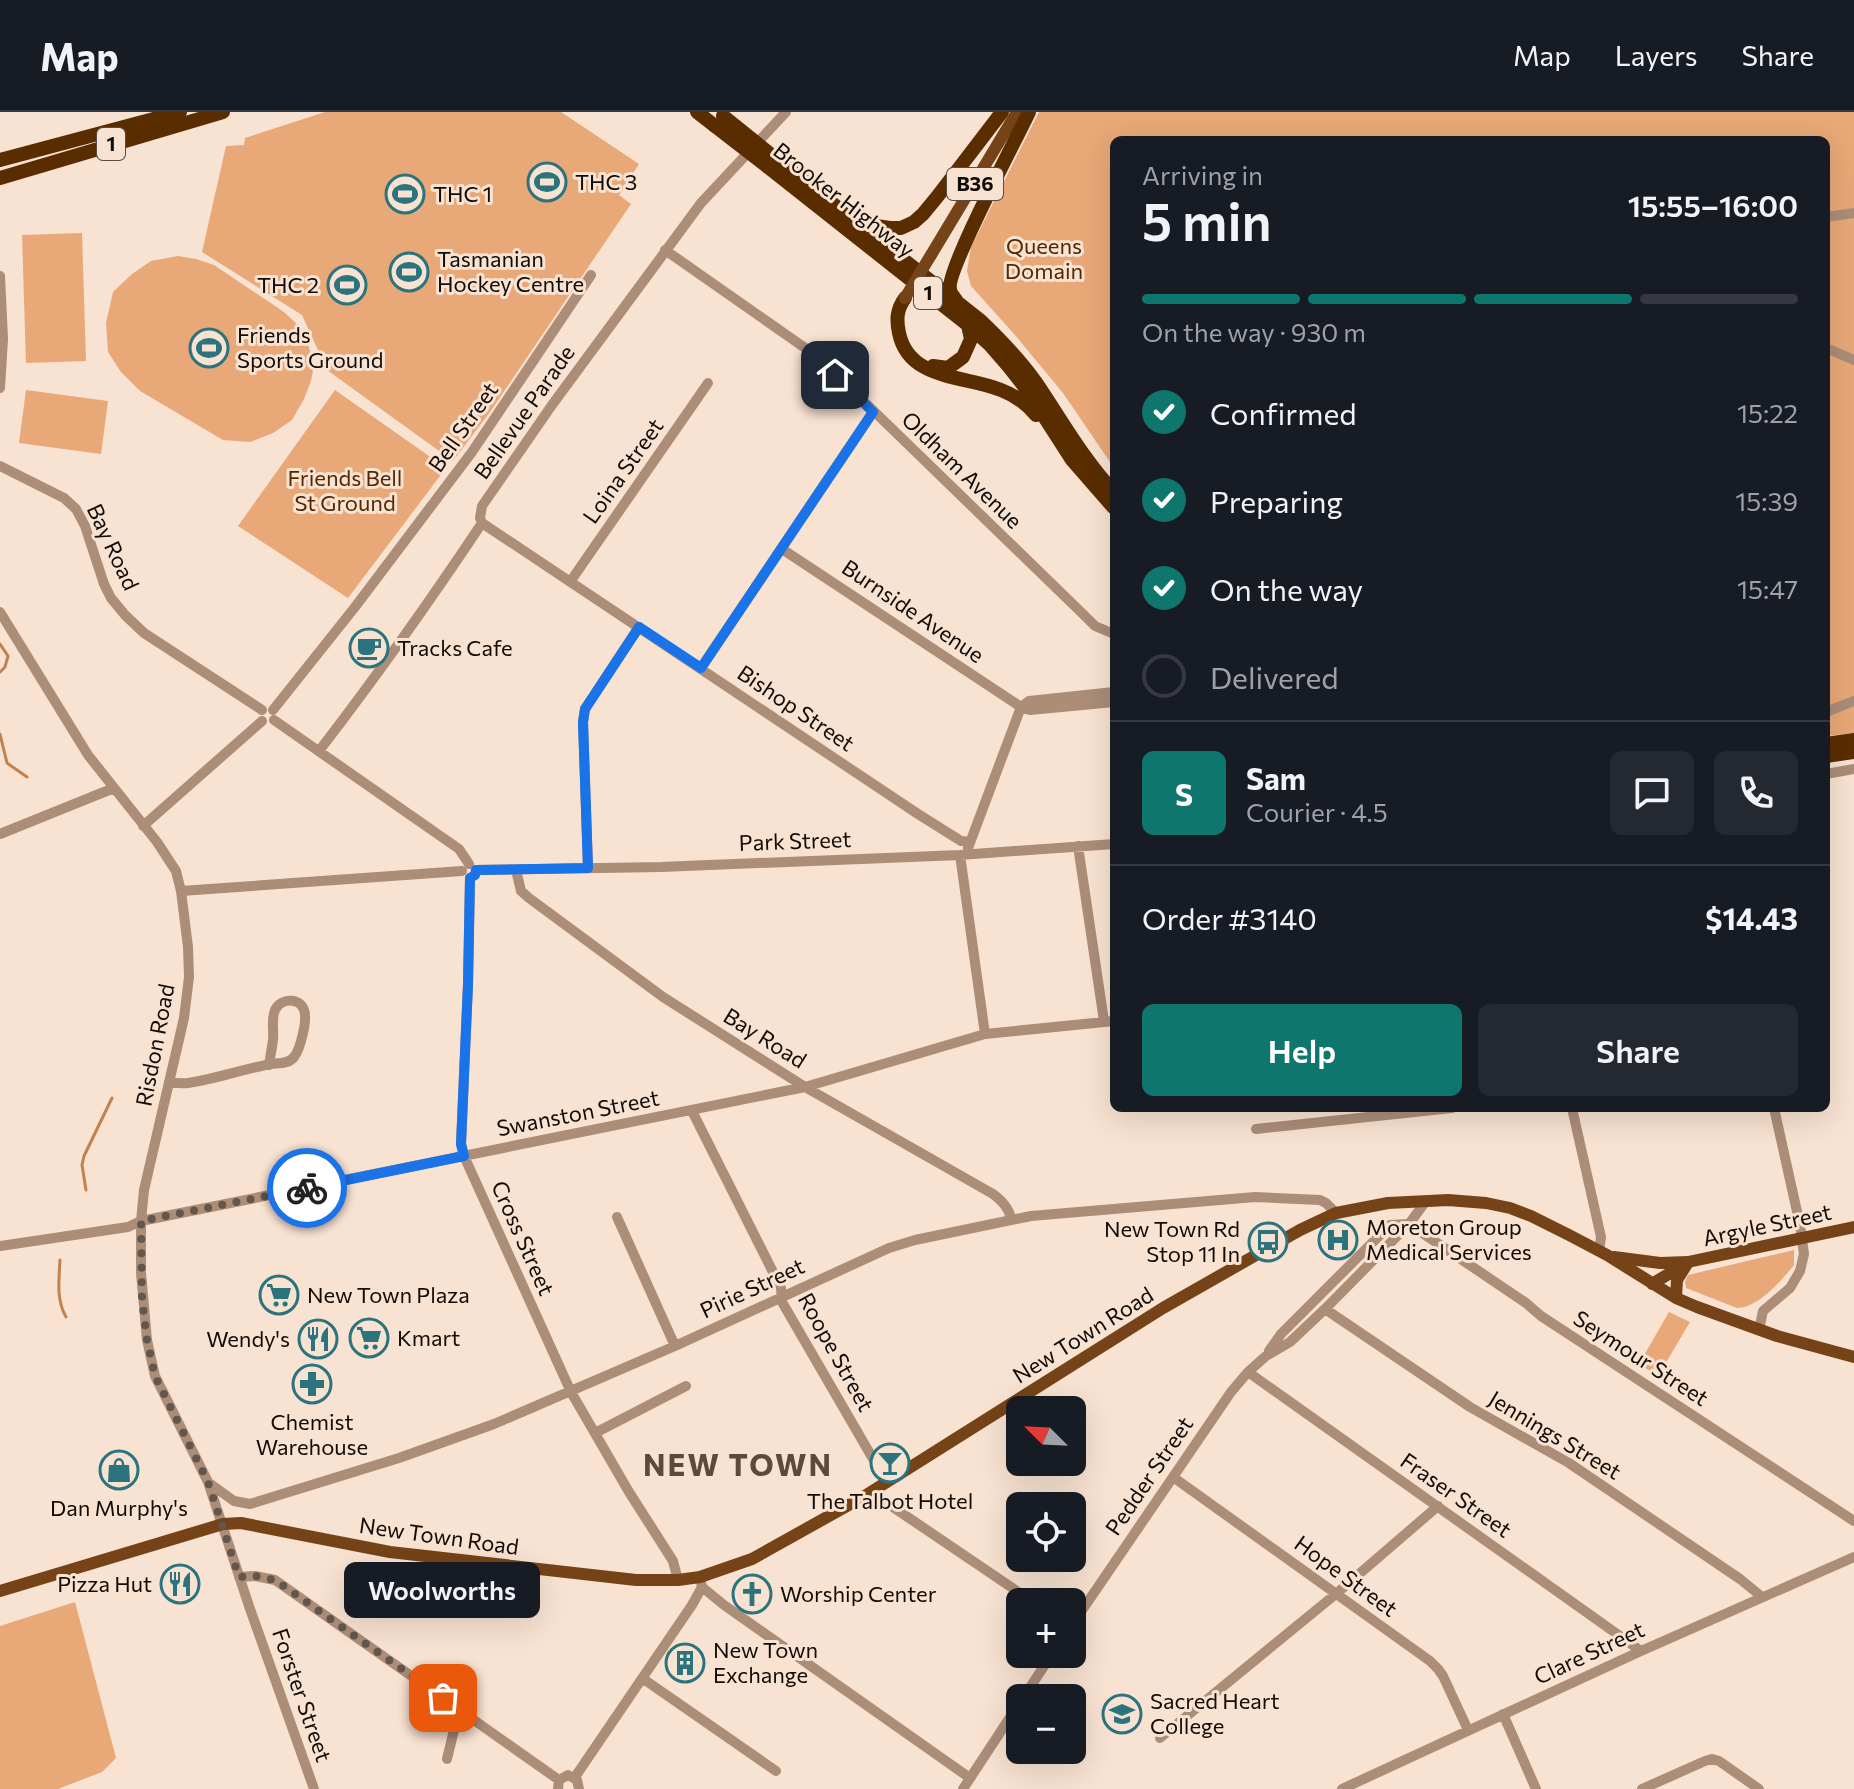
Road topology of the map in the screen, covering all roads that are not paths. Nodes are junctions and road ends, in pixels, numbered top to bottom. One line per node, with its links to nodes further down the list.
1 (180, 112): 9 (highway, 1)
2 (223, 112): 11 (highway, 1)
3 (697, 112): 8 (highway, Brooker Highway / 1)
4 (786, 112): 15 (street, Bellevue Parade)
5 (1002, 112): 12 (highway)
6 (1017, 112): 18 (main road, B36, bridge)
7 (1029, 112): 19 (highway)
8 (719, 118): 10 (highway, Brooker Highway / 1, bridge)
9 (0, 160)
10 (771, 162): 12 (highway, Brooker Highway / 1); 20 (highway, Brooker Highway / 1)
11 (0, 178)
12 (828, 201): 19 (highway, Brooker Highway / 1)
13 (1854, 213): 14 (street)
14 (1830, 216)
15 (665, 250): 25 (street, Oldham Avenue); 30 (street, Bellevue Parade)
16 (591, 275): 42 (street, Bell Street)
17 (0, 276): 24 (street)
18 (905, 298): 20 (highway); 26 (highway)
19 (963, 307): 28 (highway, Brooker Highway / 1)
20 (968, 325): 26 (highway, Brooker Highway / 1)
21 (1830, 350): 22 (street)
22 (1854, 360)
23 (708, 383): 32 (street, Loina Street)
24 (0, 388)
25 (873, 412): 31 (street); 35 (street, Oldham Avenue)
26 (1062, 445): 29 (highway, Brooker Highway / 1)
27 (0, 466): 42 (street, Bay Road)
28 (1110, 488)
29 (1110, 504)
30 (482, 523): 32 (street, Bishop Street); 45 (street, Bellevue Parade)
31 (782, 549): 36 (street); 40 (street, Burnside Avenue)
32 (570, 582): 34 (street, Bishop Street)
33 (0, 612): 50 (street, Risdon Road)
34 (639, 627): 36 (street, Bishop Street); 57 (street)
35 (1110, 632)
36 (701, 668): 53 (street, Bishop Street)
37 (1110, 692): 40 (street)
38 (1854, 701): 41 (street)
39 (1110, 702): 40 (street)
40 (1021, 707): 53 (street)
41 (1830, 710)
42 (268, 715): 45 (street, Bay Road); 51 (street, Bell Street)
43 (1854, 740): 44 (highway)
44 (1830, 743)
45 (319, 751): 59 (street, Bay Road)
46 (1854, 752): 47 (highway)
47 (1830, 755)
48 (1854, 769): 49 (street)
49 (1830, 773)
50 (114, 788): 51 (street, Risdon Road); 52 (street)
51 (143, 826): 60 (street, Risdon Road)
52 (0, 834)
53 (970, 842): 56 (street)
54 (1110, 844): 55 (street, Park Street)
55 (1078, 846): 56 (street, Park Street); 61 (street)
56 (964, 855): 57 (street, Park Street); 62 (street)
57 (588, 868): 58 (street, Park Street)
58 (516, 870): 59 (street, Park Street); 65 (street, Bay Road)
59 (469, 871): 60 (street, Park Street); 71 (street, Cross Street)
60 (181, 891): 64 (street, Risdon Road)
61 (1109, 1021): 62 (street, Swanston Street)
62 (985, 1034): 65 (street, Swanston Street)
63 (269, 1065): 63 (street); 64 (street)
64 (169, 1082): 76 (street, Risdon Road)
65 (805, 1087): 66 (street, Swanston Street); 75 (street, Bay Road)
66 (692, 1111): 71 (street, Swanston Street); 84 (street, Roope Street)
67 (1415, 1112): 70 (street)
68 (1573, 1112): 81 (street)
69 (1775, 1112): 79 (street)
70 (1256, 1129)
71 (464, 1156): 76 (street, Swanston Street); 93 (street, Cross Street)
72 (1426, 1201): 73 (main road, New Town Road); 77 (street, Pedder Street); 81 (main road, New Town Road)
73 (1336, 1213): 75 (street, Pirie Street); 97 (main road, New Town Road)
74 (617, 1217): 88 (street)
75 (1011, 1218): 84 (street, Pirie Street)
76 (141, 1221): 80 (street, Swanston Street); 96 (street, Risdon Road)
77 (1409, 1224): 86 (street, Pedder Street); 89 (street, Pedder Street); 99 (street, Seymour Street)
78 (1854, 1227): 79 (main road, Argyle Street)
79 (1803, 1242): 82 (main road, Argyle Street); 87 (street)
80 (0, 1246)
81 (1603, 1253): 82 (main road, Argyle Street); 83 (main road, New Town Road)
82 (1688, 1262): 83 (main road, Argyle Street); 85 (main road)
83 (1652, 1284): 85 (main road, New Town Road)
84 (781, 1296): 88 (street, Pirie Street); 97 (street, Roope Street)
85 (1676, 1298): 87 (main road, New Town Road)
86 (1325, 1309): 89 (street, Pedder Street); 108 (street, Jennings Street)
87 (1759, 1330): 90 (main road, New Town Road)
88 (675, 1346): 93 (street, Pirie Street)
89 (1266, 1356): 91 (street, Pedder Street)
90 (1854, 1357)
91 (1248, 1372): 95 (street, Pedder Street); 98 (street, Fraser Street)
92 (686, 1386): 94 (street)
93 (571, 1392): 94 (street, Cross Street); 96 (street, Pirie Street)
94 (595, 1433): 103 (street, Cross Street)
95 (1173, 1477): 107 (street, Hope Street); 109 (street, Pedder Street)
96 (208, 1482): 100 (street, Risdon Road)
97 (881, 1486): 104 (main road, New Town Road); 105 (street, Roope Street)
98 (1438, 1506): 107 (street); 110 (street, Fraser Street)
99 (1854, 1521)
100 (223, 1524): 102 (street, Forster Street); 103 (main road, New Town Road); 106 (main road, New Town Road)
101 (1854, 1557): 108 (street, Clare Street)
102 (239, 1577): 112 (street); 122 (street, Forster Street)
103 (678, 1580): 104 (main road, New Town Road)
104 (701, 1582): 111 (street); 120 (street)
105 (1012, 1588)
106 (0, 1591)
107 (1337, 1593): 115 (street, Hope Street); 116 (street)
108 (1762, 1597): 110 (street, Clare Street)
109 (1086, 1604)
110 (1641, 1651): 113 (street, Clare Street)
111 (642, 1678): 118 (street); 119 (street)
112 (463, 1713): 117 (street); 121 (street)
113 (1503, 1714): 115 (street, Clare Street); 126 (street)
114 (1006, 1724): 120 (street)
115 (1468, 1730): 125 (street, Clare Street)
116 (1160, 1738)
117 (447, 1759)
118 (776, 1771)
119 (575, 1777): 121 (street); 123 (street)
120 (970, 1778): 124 (street)
121 (558, 1784)
122 (314, 1789)
123 (579, 1789)
124 (963, 1789)
125 (1342, 1789)
126 (1536, 1789)
127 (1642, 1789): 128 (street)
128 (1759, 1789)

